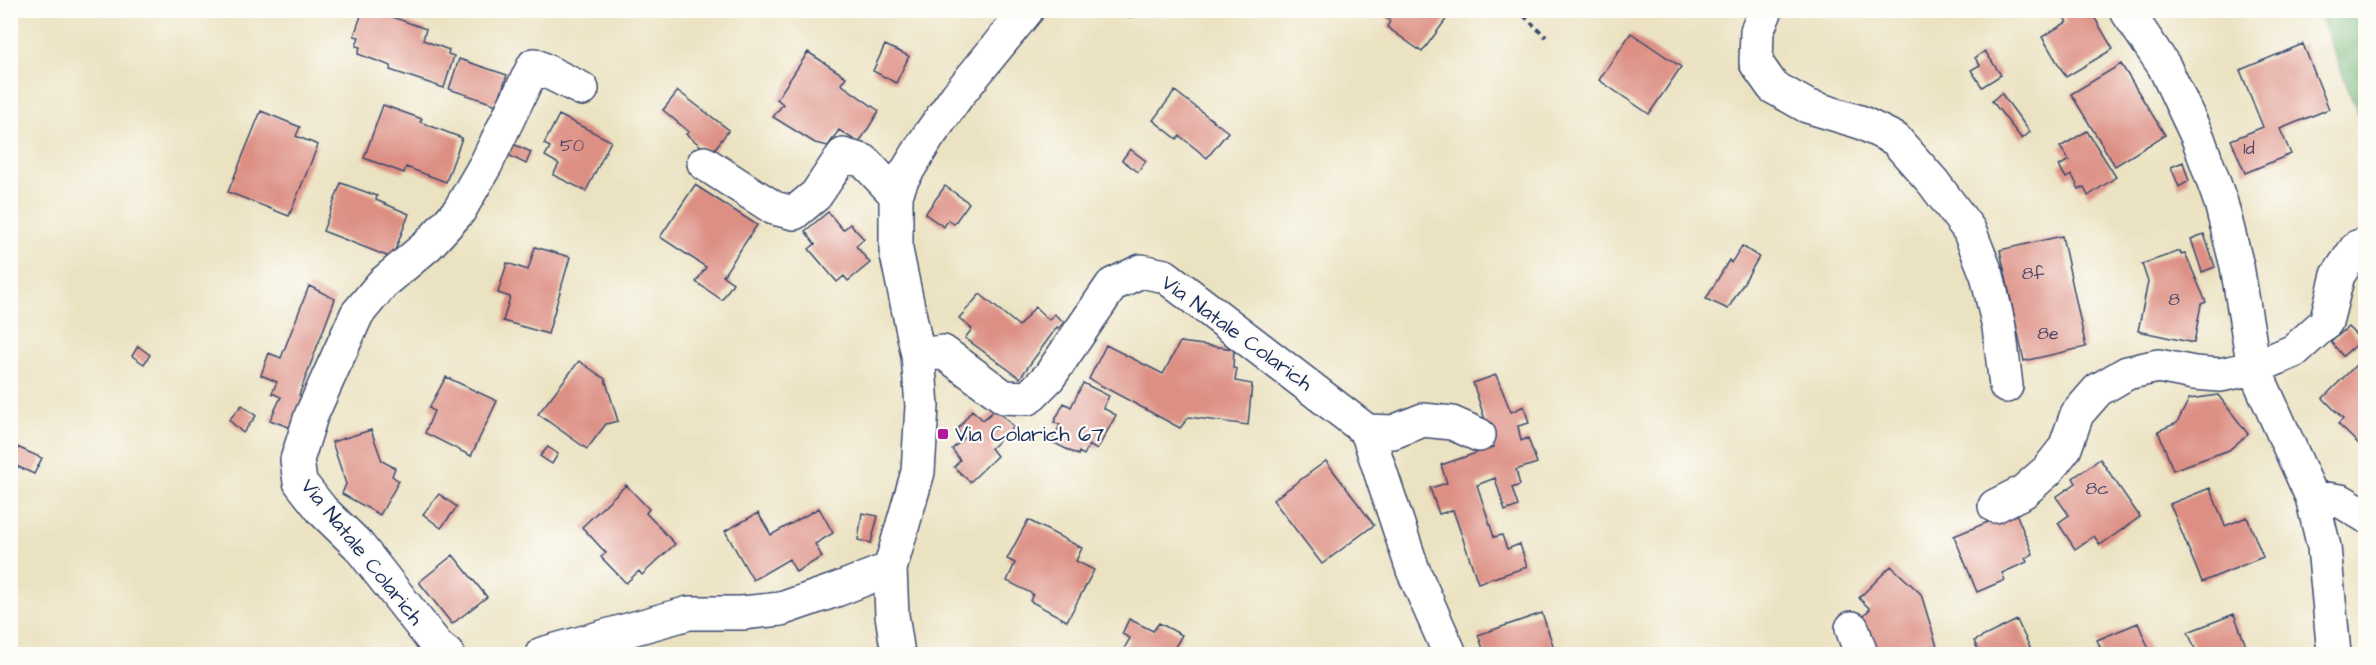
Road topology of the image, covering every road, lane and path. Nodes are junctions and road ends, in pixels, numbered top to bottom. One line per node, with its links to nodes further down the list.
1 (1027, 10): 8 (street)
2 (1518, 10): 5 (path)
3 (1767, 10): 12 (street)
4 (2126, 10): 11 (street)
5 (1546, 38)
6 (582, 89): 19 (street, Via Natale Colarich)
7 (704, 163): 8 (street)
8 (896, 195): 10 (street)
9 (2366, 244): 11 (street)
10 (918, 355): 13 (street, Via Natale Colarich); 18 (street)
11 (2254, 368): 15 (street); 16 (street)
12 (2006, 386)
13 (1367, 431): 14 (street); 22 (street)
14 (1479, 435)
15 (2312, 497): 17 (street); 23 (street)
16 (1995, 506)
17 (2366, 516)
18 (890, 569): 20 (street); 21 (street)
19 (447, 654)
20 (542, 654)
21 (898, 654)
22 (1450, 654)
23 (2334, 654)

